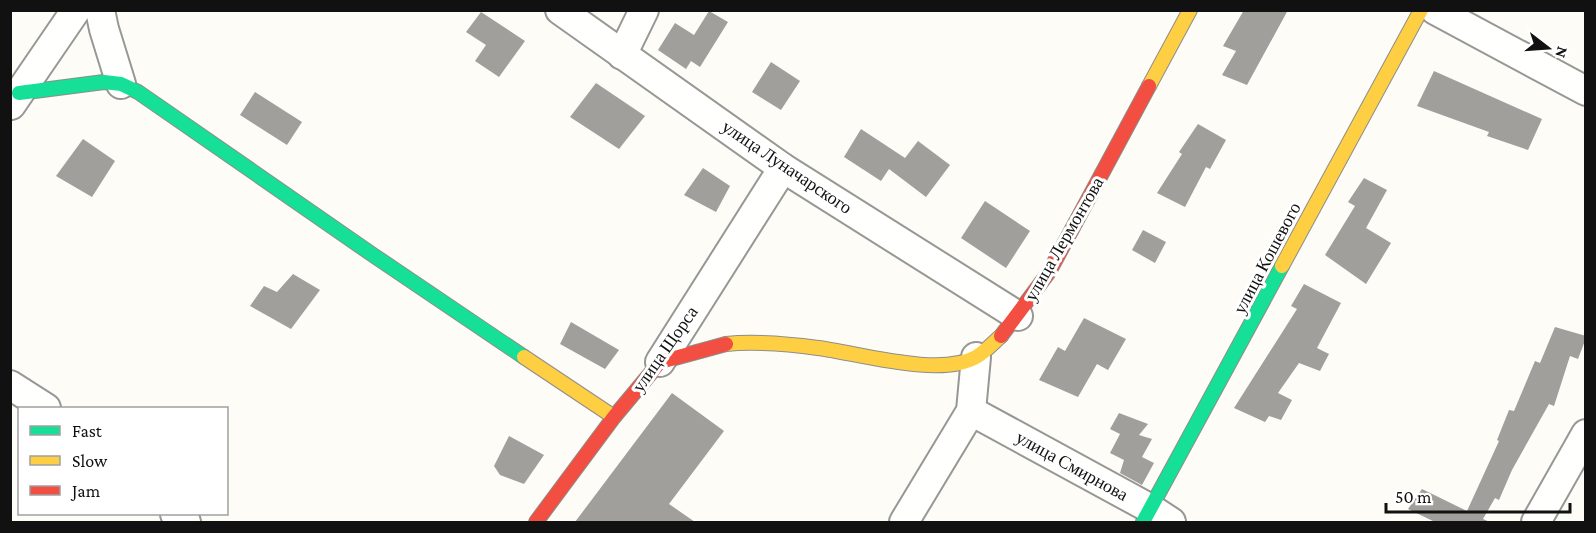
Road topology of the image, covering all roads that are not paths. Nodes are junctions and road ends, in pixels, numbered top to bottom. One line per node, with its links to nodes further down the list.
1 (76, 10): 11 (street)
2 (100, 10): 9 (street)
3 (560, 10): 8 (street, улица Луначарского)
4 (645, 10): 8 (street)
5 (1190, 10): 13 (street, улица Лермонтова)
6 (1421, 10): 21 (street, улица Кошевого)
7 (1435, 10): 10 (street)
8 (622, 55): 12 (street, улица Луначарского)
9 (121, 84): 11 (street); 19 (street)
10 (1586, 91)
11 (15, 100)
12 (783, 168): 13 (street, улица Луначарского); 15 (street, улица Щорса)
13 (1018, 316): 14 (street, улица Лермонтова)
14 (976, 357): 15 (street); 18 (street)
15 (660, 362): 19 (street, улица Щорса)
16 (10, 385): 17 (street)
17 (44, 407)
18 (971, 411): 21 (street, улица Смирнова); 23 (street)
19 (614, 417): 22 (street, улица Щорса)
20 (1586, 434): 24 (street)
21 (1155, 518)
22 (536, 522)
23 (904, 522)
24 (1536, 522)

